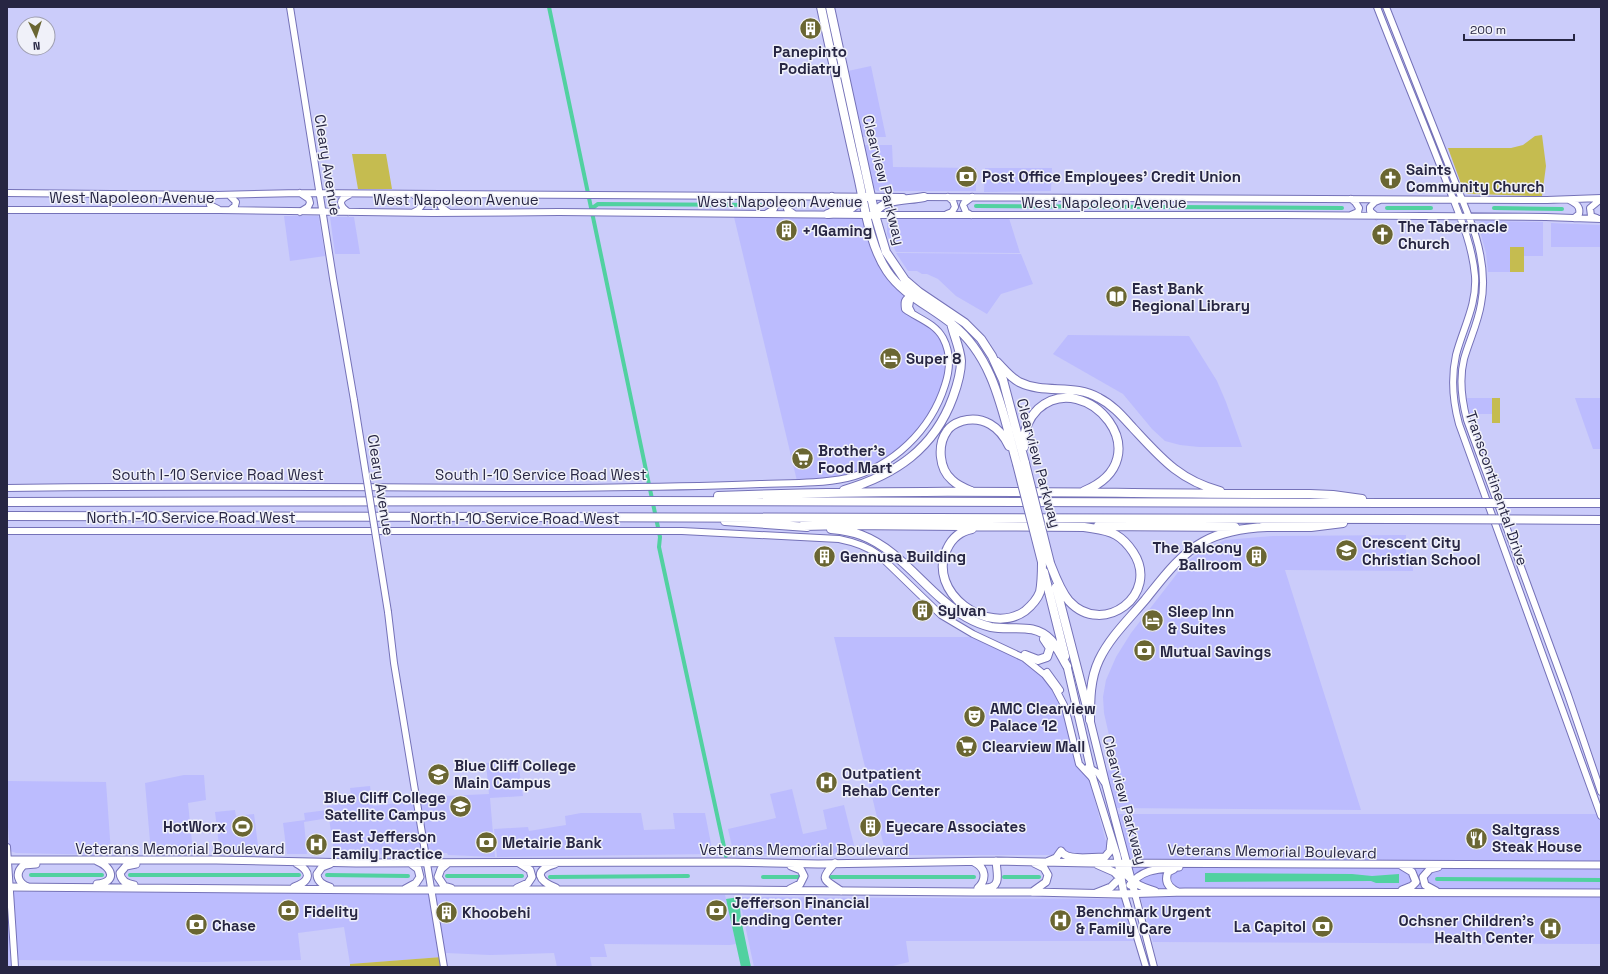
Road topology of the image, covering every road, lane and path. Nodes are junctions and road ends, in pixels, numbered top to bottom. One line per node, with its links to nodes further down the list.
1 (290, 7): 7 (street, Cleary Avenue)
2 (1377, 7): 22 (street, Transcontinental Drive)
3 (1386, 7): 23 (street, Transcontinental Drive)
4 (824, 8): 16 (highway, Clearview Parkway); 16 (highway, Clearview Parkway)
5 (7, 193): 11 (street, West Napoleon Avenue)
6 (300, 193): 7 (street, West Napoleon Avenue); 8 (street, West Napoleon Avenue); 29 (street)
7 (320, 193): 9 (street, West Napoleon Avenue); 30 (street, Cleary Avenue)
8 (229, 194): 11 (street, West Napoleon Avenue); 28 (street)
9 (350, 194): 10 (street, West Napoleon Avenue); 31 (street)
10 (413, 194): 12 (street, West Napoleon Avenue); 32 (street)
11 (216, 195): 27 (street)
12 (450, 195): 13 (street, West Napoleon Avenue); 33 (street)
13 (765, 196): 14 (street, West Napoleon Avenue); 34 (street)
14 (799, 196): 15 (street, West Napoleon Avenue); 35 (street)
15 (832, 196): 16 (street, West Napoleon Avenue); 36 (street)
16 (866, 197): 17 (street, West Napoleon Avenue); 36 (highway); 37 (highway, Clearview Parkway)
17 (924, 197): 18 (street, West Napoleon Avenue); 37 (highway)
18 (948, 197): 19 (street, West Napoleon Avenue); 38 (street)
19 (972, 197): 20 (street, West Napoleon Avenue); 39 (street)
20 (1350, 199): 21 (street, West Napoleon Avenue); 40 (street)
21 (1384, 199): 22 (street, West Napoleon Avenue); 41 (street)
22 (1453, 199): 23 (street, West Napoleon Avenue); 42 (street, Transcontinental Drive)
23 (1462, 199): 25 (street, West Napoleon Avenue); 43 (street, Transcontinental Drive)
24 (1601, 199): 25 (street, West Napoleon Avenue); 45 (street)
25 (1567, 200): 44 (street)
26 (7, 210): 27 (street, West Napoleon Avenue)
27 (220, 210): 28 (street, West Napoleon Avenue)
28 (230, 210): 29 (street, West Napoleon Avenue)
29 (300, 212): 30 (street, West Napoleon Avenue)
30 (323, 212): 31 (street, West Napoleon Avenue); 105 (street, Cleary Avenue, bridge)
31 (348, 212): 32 (street, West Napoleon Avenue)
32 (412, 213): 33 (street, West Napoleon Avenue)
33 (451, 213): 34 (street, West Napoleon Avenue)
34 (766, 214): 35 (street, West Napoleon Avenue)
35 (794, 214): 36 (street, West Napoleon Avenue)
36 (828, 214): 37 (street, West Napoleon Avenue)
37 (872, 214): 38 (street, West Napoleon Avenue); 46 (highway, Clearview Parkway); 46 (highway, Clearview Parkway)
38 (946, 215): 39 (street, West Napoleon Avenue)
39 (971, 215): 40 (street, West Napoleon Avenue)
40 (1350, 216): 41 (street, West Napoleon Avenue)
41 (1377, 216): 42 (street, West Napoleon Avenue)
42 (1460, 217): 43 (street, West Napoleon Avenue); 70 (street, Transcontinental Drive)
43 (1469, 217): 44 (street, West Napoleon Avenue); 71 (street, Transcontinental Drive)
44 (1574, 218): 45 (street, West Napoleon Avenue)
45 (1600, 219)
46 (912, 292): 47 (highway, Clearview Parkway); 48 (highway, Clearview Parkway); 51 (street, South I-10 Service Road West)
47 (950, 322): 49 (highway, Clearview Parkway); 53 (highway)
48 (992, 356): 49 (highway, Clearview Parkway); 55 (highway)
49 (1003, 397): 50 (highway, Clearview Parkway)
50 (1021, 463): 52 (highway); 54 (highway); 69 (highway, Clearview Parkway, bridge)
51 (7, 488)
52 (973, 492): 53 (highway); 54 (highway)
53 (834, 493): 56 (highway)
54 (1080, 493): 55 (highway)
55 (1243, 494): 58 (highway)
56 (692, 501): 57 (highway); 58 (highway)
57 (7, 502)
58 (1387, 503): 59 (highway, bridge)
59 (1601, 503)
60 (7, 516): 61 (highway)
61 (715, 517): 62 (highway); 64 (highway)
62 (1368, 519): 63 (highway, bridge); 67 (highway)
63 (1601, 520)
64 (803, 526): 65 (highway); 72 (highway)
65 (984, 526): 66 (highway); 69 (highway)
66 (1084, 527): 67 (highway); 69 (highway)
67 (1267, 527): 78 (highway)
68 (7, 531): 73 (street, North I-10 Service Road West)
69 (1046, 562): 74 (highway, Clearview Parkway)
70 (1513, 573): 71 (street); 84 (street, Transcontinental Drive)
71 (1526, 582): 86 (street, Transcontinental Drive)
72 (927, 586): 75 (highway); 76 (highway)
73 (928, 602): 75 (street, North I-10 Service Road West); 77 (street, North I-10 Service Road West)
74 (1062, 624): 76 (highway, Clearview Parkway); 78 (highway, Clearview Parkway)
75 (1025, 654): 77 (street, North I-10 Service Road West)
76 (1067, 666): 79 (main road, Clearview Parkway)
77 (1065, 707): 80 (street, Clearview Parkway)
78 (1090, 720): 81 (main road, Clearview Parkway)
79 (1084, 739): 81 (main road); 82 (main road, Clearview Parkway)
80 (1078, 756): 82 (street, Clearview Parkway); 83 (street, Clearview Parkway)
81 (1102, 768): 85 (main road, Clearview Parkway)
82 (1092, 769): 83 (main road, Clearview Parkway); 85 (street)
83 (1093, 779): 90 (main road, Clearview Parkway)
84 (1589, 782): 86 (street); 87 (street, Transcontinental Drive)
85 (1106, 785): 111 (main road, Clearview Parkway)
86 (1601, 792)
87 (1595, 799): 88 (street); 89 (street, Transcontinental Drive)
88 (1601, 804)
89 (1601, 816)
90 (1112, 836): 102 (main road); 110 (main road, Clearview Parkway)
91 (7, 848): 92 (street)
92 (8, 860): 93 (main road, Veterans Memorial Boulevard); 121 (street)
93 (50, 860): 94 (main road, Veterans Memorial Boulevard); 123 (main road)
94 (92, 860): 95 (main road, Veterans Memorial Boulevard); 122 (main road)
95 (166, 861): 97 (main road, Veterans Memorial Boulevard); 124 (main road)
96 (996, 861): 100 (main road, Veterans Memorial Boulevard); 101 (main road, Veterans Memorial Boulevard); 133 (main road)
97 (294, 862): 103 (main road, Veterans Memorial Boulevard); 125 (main road)
98 (519, 862): 99 (main road, Veterans Memorial Boulevard); 106 (main road, Veterans Memorial Boulevard); 130 (main road)
99 (560, 862): 107 (main road, Veterans Memorial Boulevard); 131 (main road)
100 (974, 862): 108 (main road, Veterans Memorial Boulevard); 133 (main road)
101 (1028, 862): 102 (main road, Veterans Memorial Boulevard); 136 (main road)
102 (1052, 862): 109 (main road, Veterans Memorial Boulevard)
103 (334, 863): 104 (main road, Veterans Memorial Boulevard); 126 (main road)
104 (410, 863): 105 (main road, Veterans Memorial Boulevard); 129 (main road)
105 (428, 863): 106 (main road, Veterans Memorial Boulevard); 127 (street, Cleary Avenue)
106 (448, 863): 128 (main road)
107 (786, 863): 108 (main road, Veterans Memorial Boulevard); 132 (main road)
108 (835, 863): 134 (main road)
109 (1092, 863): 110 (main road, Veterans Memorial Boulevard); 118 (main road)
110 (1118, 863): 111 (main road, Veterans Memorial Boulevard); 118 (main road)
111 (1127, 863): 112 (main road, Veterans Memorial Boulevard); 118 (main road); 120 (main road, Clearview Parkway)
112 (1189, 864): 113 (main road, Veterans Memorial Boulevard); 117 (main road)
113 (1401, 865): 114 (main road, Veterans Memorial Boulevard); 119 (main road)
114 (1418, 865): 115 (main road, Veterans Memorial Boulevard); 119 (main road)
115 (1444, 865): 116 (main road, Veterans Memorial Boulevard); 140 (main road)
116 (1601, 866)
117 (1179, 867): 120 (main road); 138 (main road)
118 (1123, 875): 120 (main road); 141 (main road); 142 (main road, Clearview Parkway)
119 (1416, 882): 139 (main road)
120 (1131, 884): 137 (main road); 142 (main road); 143 (main road, Clearview Parkway)
121 (9, 887): 123 (main road); 145 (street)
122 (83, 887): 123 (main road); 124 (main road)
123 (30, 888)
124 (157, 888): 125 (main road)
125 (288, 888): 126 (main road)
126 (336, 888): 129 (main road)
127 (431, 889): 128 (main road); 129 (main road); 146 (street, Cleary Avenue)
128 (457, 889): 130 (main road)
129 (403, 890)
130 (511, 890): 131 (main road)
131 (559, 890): 132 (main road)
132 (786, 890): 134 (main road)
133 (976, 890): 134 (main road); 136 (main road)
134 (841, 891)
135 (1601, 891): 140 (main road)
136 (1032, 892): 141 (main road)
137 (1162, 892): 138 (main road); 143 (main road)
138 (1178, 892): 139 (main road)
139 (1396, 892): 140 (main road)
140 (1437, 892)
141 (1093, 894): 142 (main road)
142 (1124, 894): 143 (main road); 147 (street, Clearview Parkway)
143 (1135, 894): 144 (street, Clearview Parkway)
144 (1154, 964)
145 (15, 967)
146 (444, 967)
147 (1146, 967)

